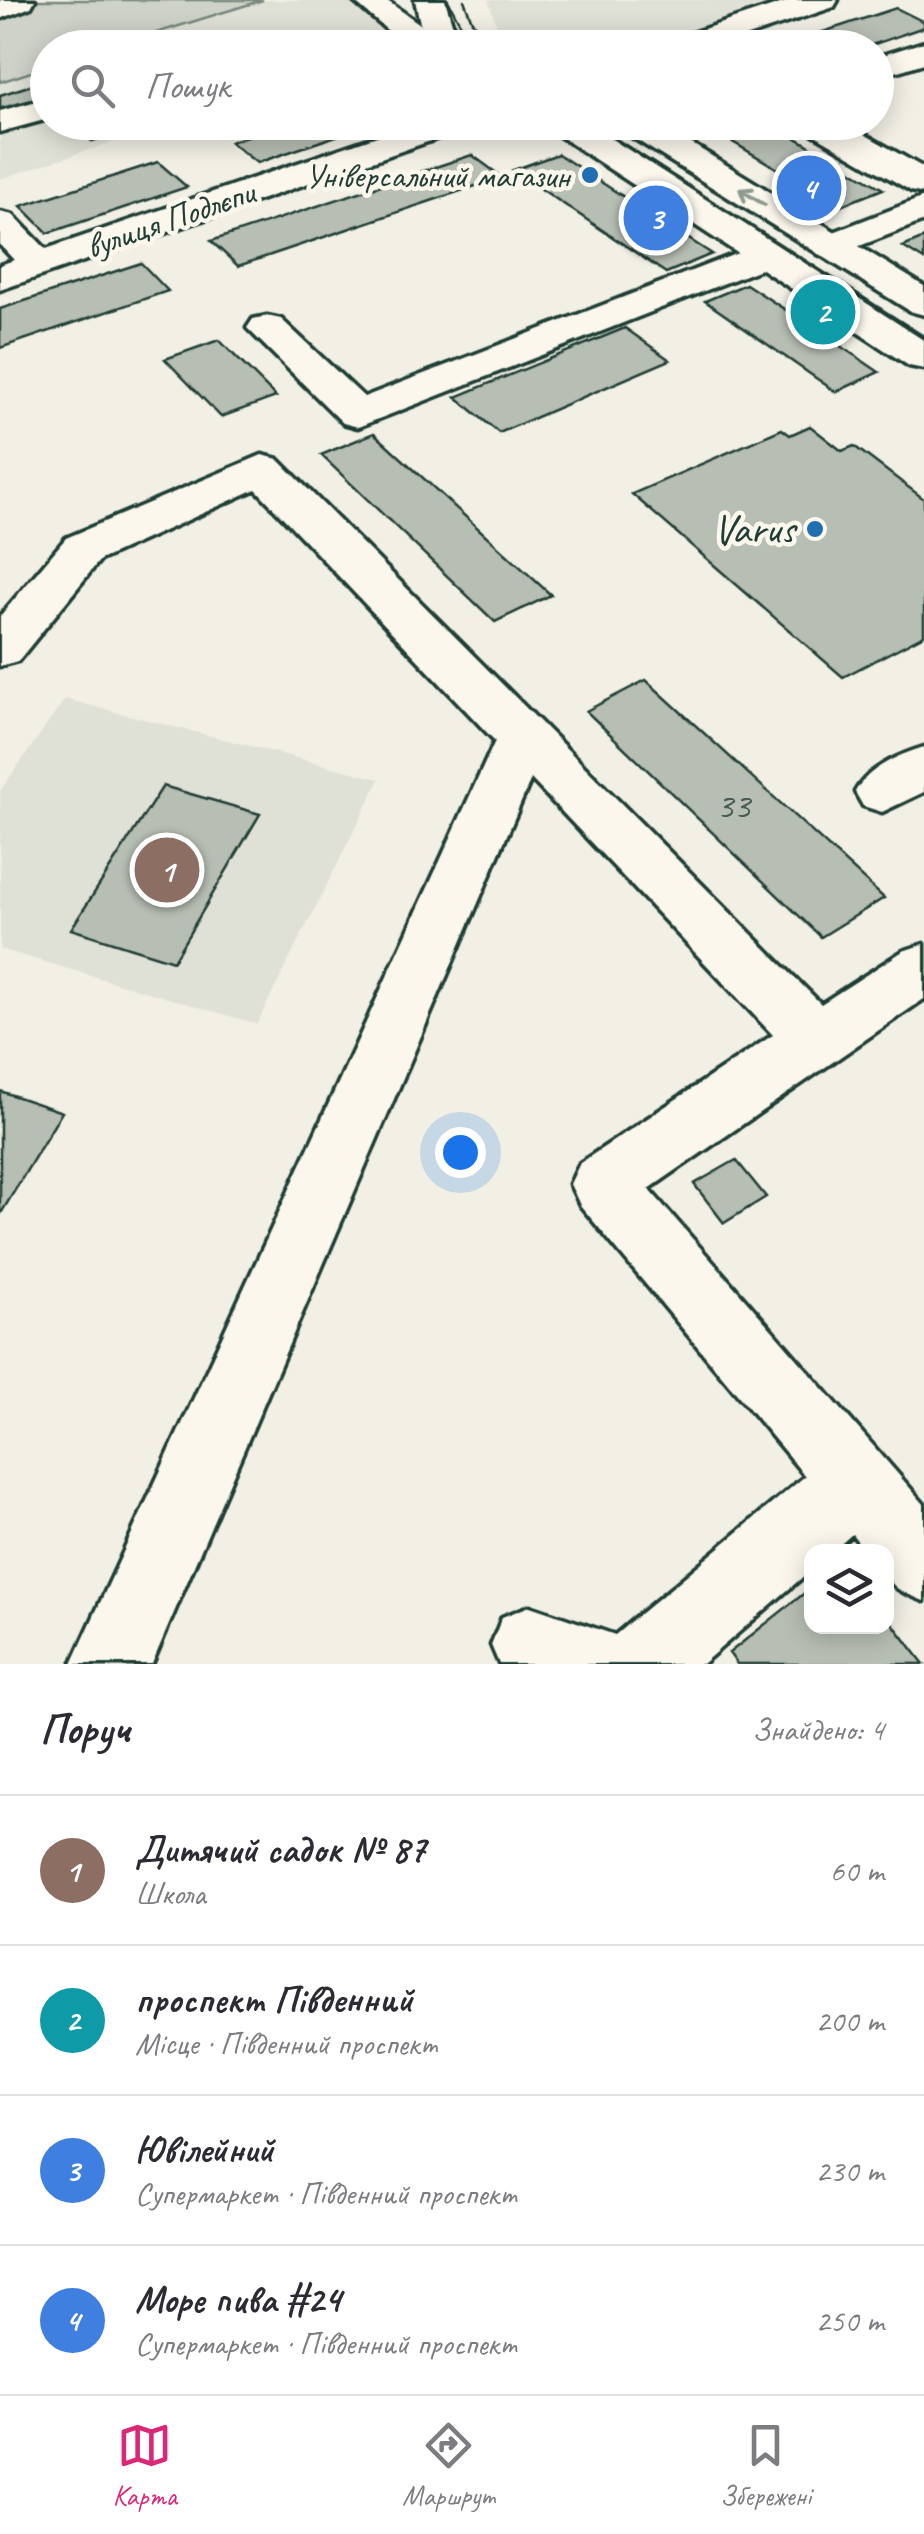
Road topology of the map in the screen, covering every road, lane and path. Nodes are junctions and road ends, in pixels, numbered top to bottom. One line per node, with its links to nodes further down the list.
1 (20, 0): 5 (main road)
2 (367, 0): 6 (main road)
3 (430, 0): 7 (main road)
4 (823, 0): 8 (main road)
5 (0, 10)
6 (405, 30)
7 (440, 30)
8 (732, 30)
9 (924, 52): 10 (main road)
10 (894, 62)
11 (30, 113): 12 (main road)
12 (0, 122)
13 (401, 140): 22 (main road, вулиця Подлєпи)
14 (588, 140): 21 (main road)
15 (660, 140): 20 (main road, one-way to 15)
16 (849, 140): 17 (main road)
17 (924, 183)
18 (924, 208): 20 (main road)
19 (0, 223): 22 (main road)
20 (831, 246): 24 (main road)
21 (764, 254): 25 (main road); 26 (main road)
22 (39, 264): 23 (main road, вулиця Подлєпи)
23 (0, 278)
24 (924, 303)
25 (267, 328)
26 (924, 358)
27 (0, 649): 28 (main road)
28 (523, 738): 30 (main road); 33 (main road)
29 (924, 968): 30 (main road)
30 (816, 1039): 31 (main road)
31 (858, 1481): 32 (main road); 34 (main road)
32 (924, 1563)
33 (112, 1664)
34 (642, 1664)

